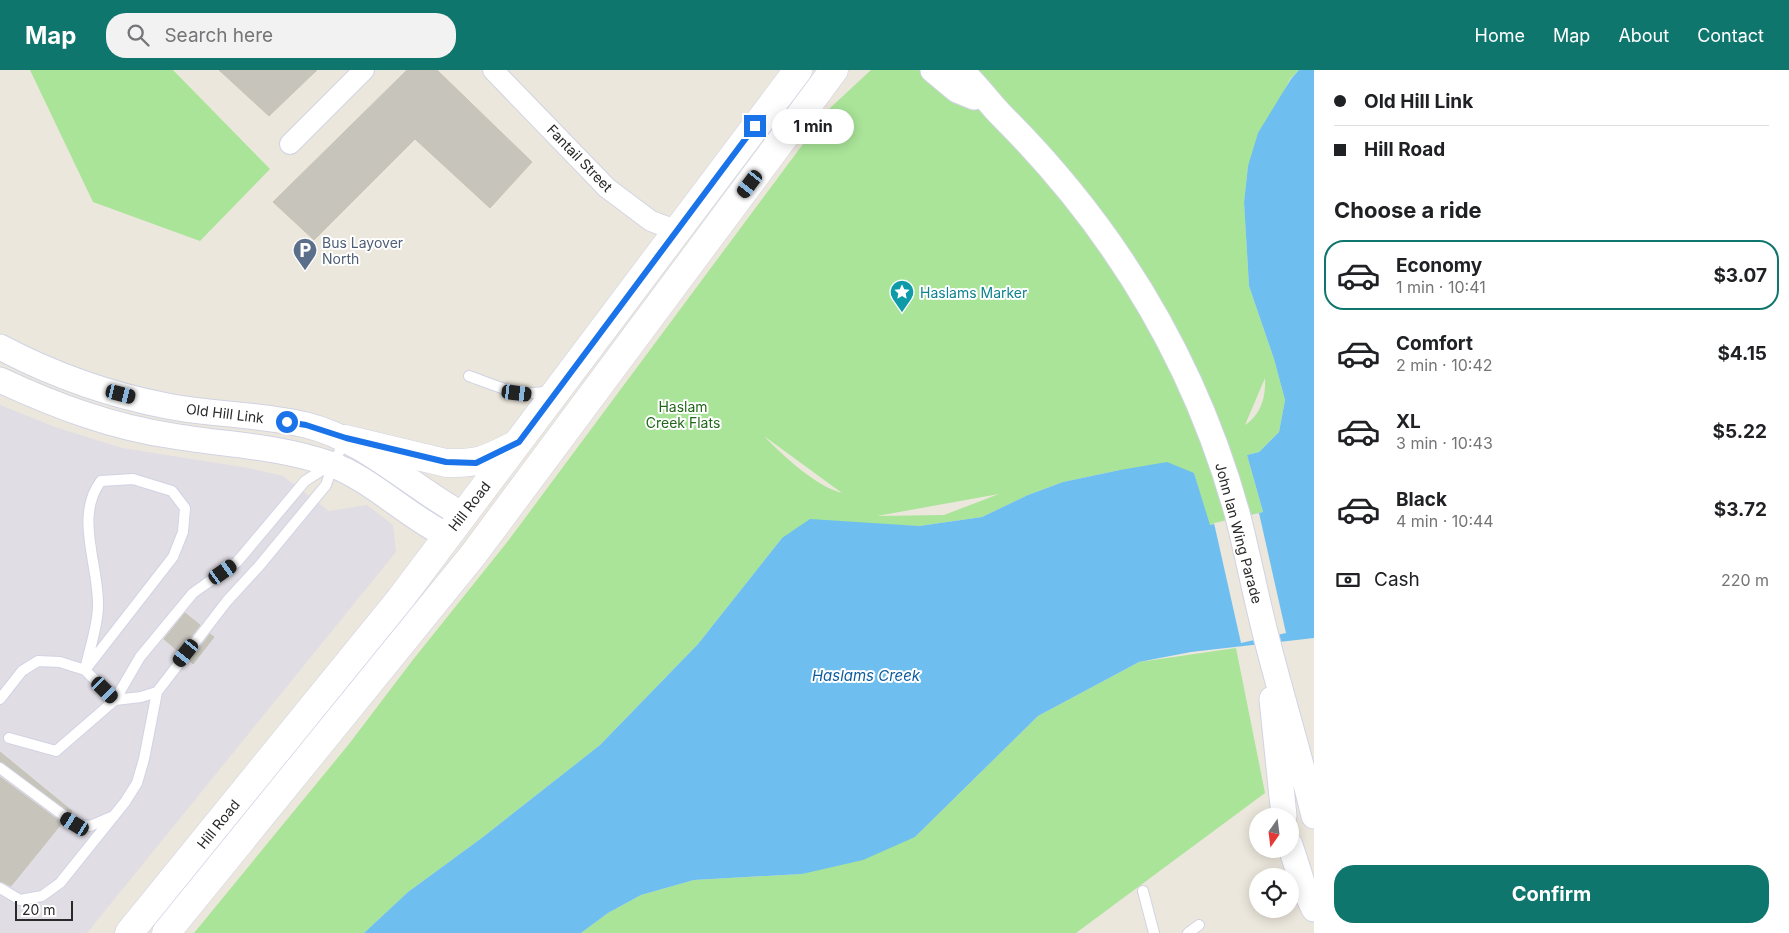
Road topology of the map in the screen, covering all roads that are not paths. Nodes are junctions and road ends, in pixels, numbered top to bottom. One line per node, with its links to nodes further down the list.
1 (364, 70): 8 (street)
2 (493, 70): 10 (street, Fantail Street)
3 (798, 70): 10 (main road, Hill Road)
4 (834, 70): 9 (main road, Hill Road)
5 (933, 70): 7 (street, John Ian Wing Parade)
6 (960, 70): 7 (street, John Ian Wing Parade)
7 (992, 106): 26 (street, John Ian Wing Parade)
8 (290, 144)
9 (716, 229): 10 (main road); 20 (main road, Hill Road)
10 (678, 231): 14 (main road, Hill Road)
11 (0, 347): 15 (street, Old Hill Link)
12 (469, 376): 14 (lane)
13 (0, 380): 17 (street)
14 (560, 388): 16 (main road, Hill Road)
15 (346, 438): 16 (main road); 17 (lane); 18 (street, Old Hill Link)
16 (519, 442): 18 (main road, Hill Road)
17 (333, 464): 19 (lane); 21 (street); 22 (lane)
18 (463, 514): 20 (main road, Old Hill Link); 21 (main road, Hill Road)
19 (266, 528): 22 (lane); 24 (lane)
20 (490, 532): 23 (main road, Hill Road)
21 (446, 535): 23 (main road); 41 (main road, Hill Road)
22 (280, 541): 25 (lane)
23 (473, 555): 42 (main road, Hill Road)
24 (237, 562): 25 (lane); 30 (lane)
25 (251, 574): 28 (lane)
26 (1267, 640): 33 (street, John Ian Wing Parade); 35 (street, John Ian Wing Parade)
27 (85, 670): 27 (lane); 29 (lane); 30 (lane)
28 (157, 692): 30 (lane); 34 (lane)
29 (0, 700)
30 (115, 700): 31 (lane)
31 (10, 738)
32 (0, 768): 34 (lane)
33 (1283, 808)
34 (114, 815): 37 (lane)
35 (1314, 816)
36 (1294, 858): 39 (street)
37 (0, 888)
38 (1143, 891): 43 (lane)
39 (1314, 909)
40 (1199, 925): 44 (lane)
41 (129, 933)
42 (166, 933)
43 (1154, 933)
44 (1188, 933)

